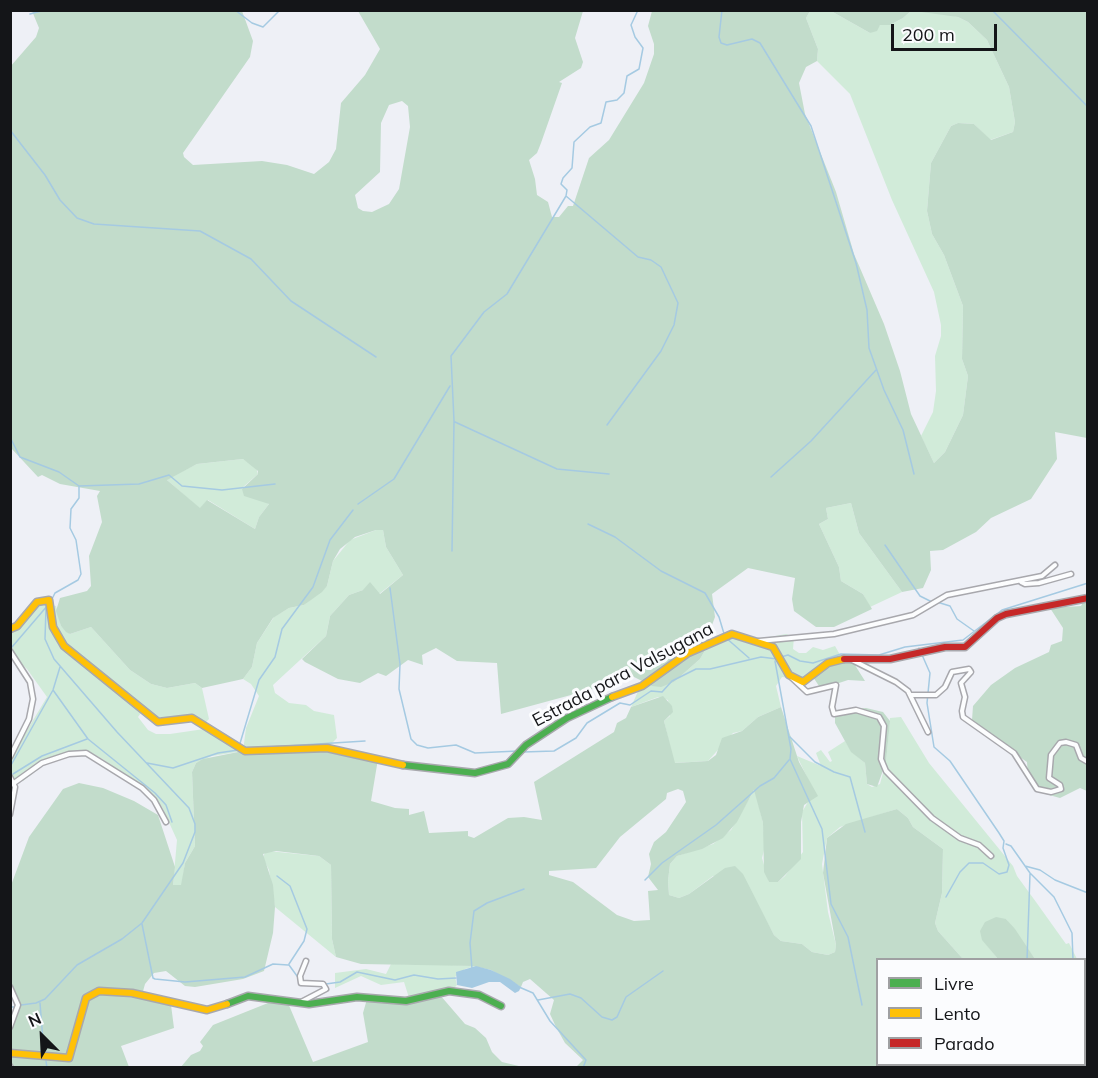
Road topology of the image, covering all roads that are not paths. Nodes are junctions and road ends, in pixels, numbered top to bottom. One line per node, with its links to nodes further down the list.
1 (1054, 565): 3 (street)
2 (1071, 574): 3 (street)
3 (1020, 581): 6 (street)
4 (1088, 598): 8 (street)
5 (10, 629): 6 (street, Estrada para Valsugana)
6 (752, 641): 9 (street, Estrada para Valsugana)
7 (10, 651): 12 (street)
8 (851, 660): 9 (street); 10 (street)
9 (792, 678): 18 (street)
10 (911, 695): 11 (street); 13 (street)
11 (928, 732)
12 (10, 757)
13 (1088, 762)
14 (10, 777): 15 (street)
15 (14, 783): 16 (street); 17 (street)
16 (10, 814)
17 (166, 822)
18 (991, 856)
19 (306, 961): 21 (street)
20 (10, 987): 23 (street)
21 (297, 1003): 22 (street); 24 (street)
22 (501, 1006)
23 (10, 1027)
24 (10, 1053)

